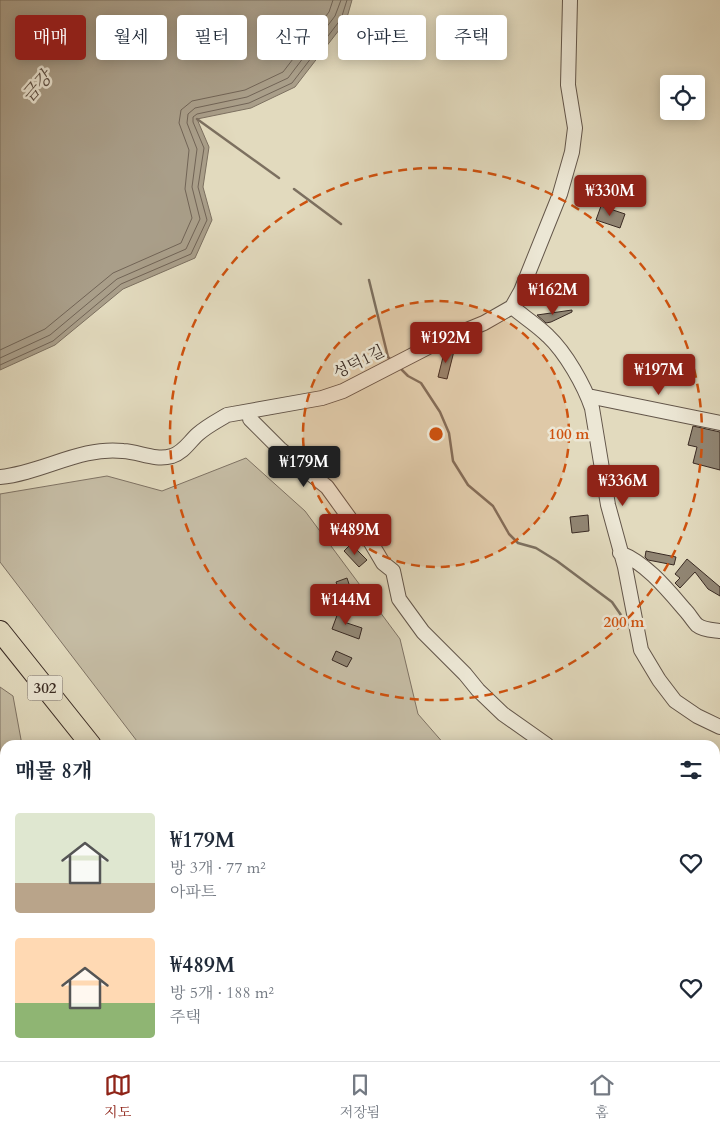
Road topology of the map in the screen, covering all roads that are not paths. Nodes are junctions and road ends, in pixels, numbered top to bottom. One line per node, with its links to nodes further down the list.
1 (570, 0): 2 (street)
2 (512, 307): 3 (street); 4 (street, 성덕1길)
3 (588, 396): 5 (street); 7 (street)
4 (250, 412): 6 (street, 성덕1길); 14 (street)
5 (720, 423)
6 (0, 477)
7 (620, 552): 9 (street); 11 (street)
8 (0, 631): 13 (highway, 302)
9 (720, 632)
10 (0, 651): 12 (highway, 302)
11 (720, 727)
12 (69, 740)
13 (86, 740)
14 (541, 740)

